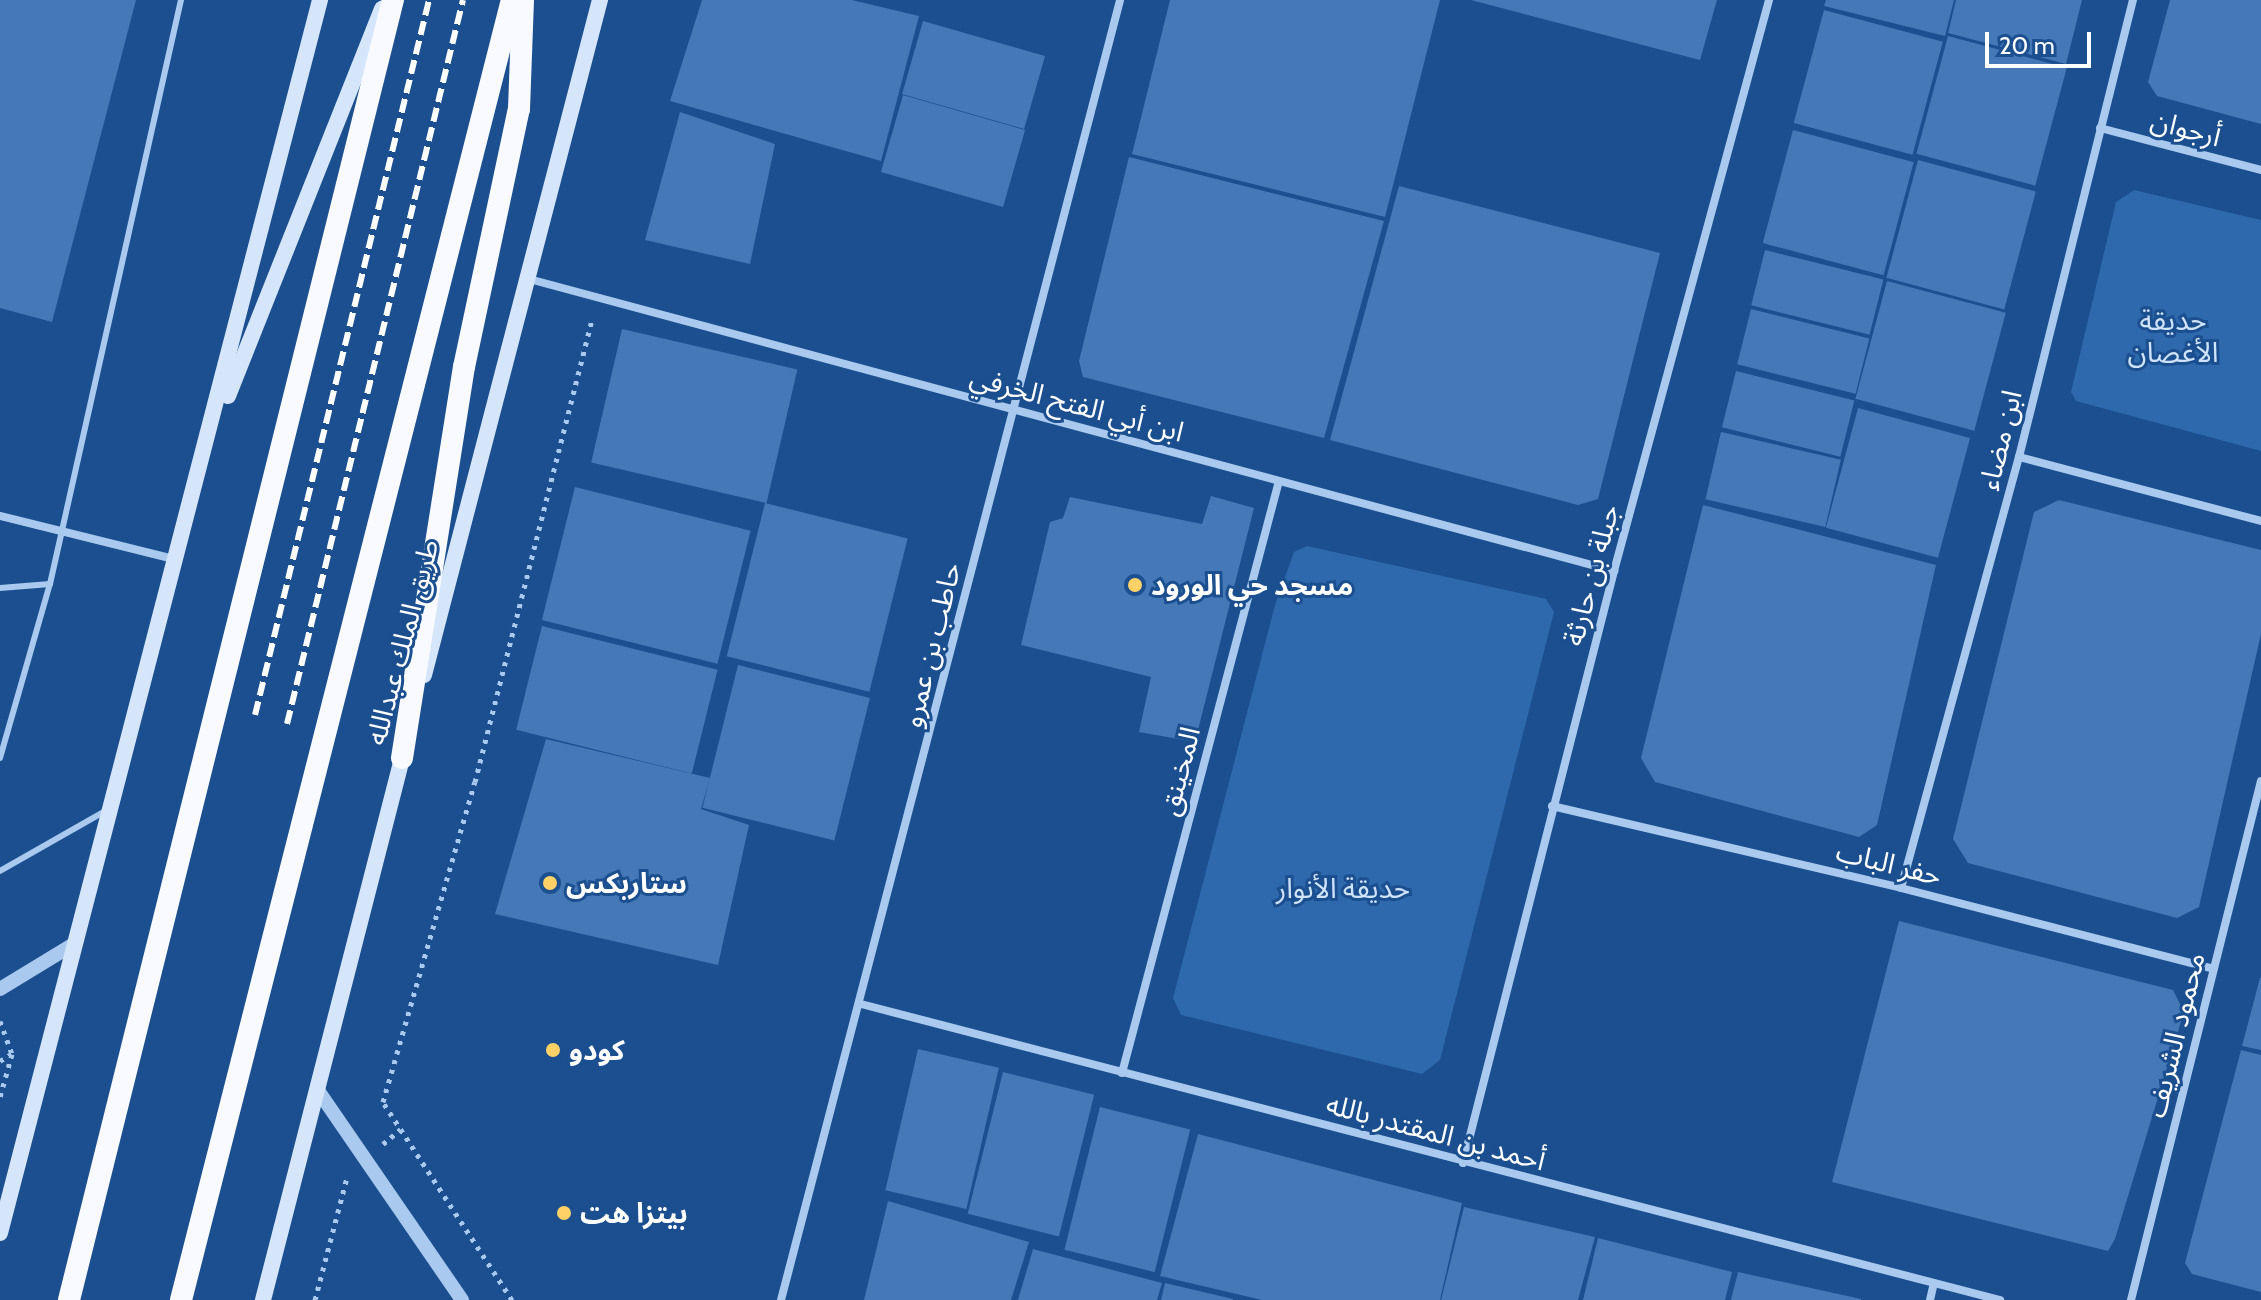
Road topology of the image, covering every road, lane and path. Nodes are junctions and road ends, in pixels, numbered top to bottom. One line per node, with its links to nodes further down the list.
1 (181, 0): 21 (lane)
2 (320, 0): 17 (main road)
3 (386, 0): 17 (main road)
4 (393, 0): 47 (highway)
5 (512, 0): 48 (highway, طريق الملك عبدالله)
6 (523, 0): 27 (highway)
7 (600, 0): 13 (main road, طريق الملك عبدالله)
8 (1120, 0): 15 (street, حاطب بن عمرو)
9 (1769, 0): 23 (street, جبلة بن حارثة)
10 (2133, 0): 11 (street, ابن مضاء)
11 (2100, 128): 12 (street, أرجوان); 16 (street, ابن مضاء)
12 (2261, 170)
13 (529, 279): 14 (street, ابن أبي الفتح الخرفي); 27 (main road, طريق الملك عبدالله)
14 (597, 298): 15 (street, ابن أبي الفتح الخرفي); 52 (path)
15 (1014, 410): 18 (street, ابن أبي الفتح الخرفي); 36 (street, حاطب بن عمرو)
16 (2019, 457): 20 (street); 32 (street, ابن مضاء)
17 (203, 458): 22 (main road)
18 (1279, 481): 23 (street, ابن أبي الفتح الخرفي); 40 (street, المخينق)
19 (0, 516): 21 (street)
20 (2261, 521)
21 (60, 531): 22 (street); 24 (lane)
22 (174, 559): 30 (main road)
23 (1614, 571): 29 (street, جبلة بن حارثة)
24 (50, 584): 25 (lane); 26 (lane)
25 (0, 588)
26 (0, 758)
27 (402, 758): 41 (main road, طريق الملك عبدالله)
28 (2261, 781): 34 (street, محمود الشريف)
29 (1552, 806): 32 (street, حفر الباب); 43 (street, جبلة بن حارثة)
30 (107, 810): 31 (lane); 33 (main road)
31 (0, 871)
32 (1901, 888): 34 (street, حفر الباب)
33 (74, 944): 35 (street); 45 (main road)
34 (2214, 969): 56 (street, محمود الشريف)
35 (0, 989)
36 (861, 1004): 40 (street, أحمد بن المقتدر بالله); 53 (street, حاطب بن عمرو)
37 (0, 1021): 38 (path)
38 (12, 1054): 39 (path); 42 (path)
39 (0, 1061)
40 (1122, 1073): 43 (street, أحمد بن المقتدر بالله)
41 (317, 1089): 49 (main road, طريق الملك عبدالله); 51 (street)
42 (0, 1097)
43 (1463, 1163): 46 (street, أحمد بن المقتدر بالله)
44 (355, 1188): 50 (path)
45 (0, 1233)
46 (1934, 1283): 54 (street); 55 (street, أحمد بن المقتدر بالله)
47 (69, 1300)
48 (181, 1300)
49 (263, 1300)
50 (315, 1300)
51 (462, 1300)
52 (512, 1300)
53 (781, 1300)
54 (1930, 1300)
55 (2000, 1300)
56 (2131, 1300)

